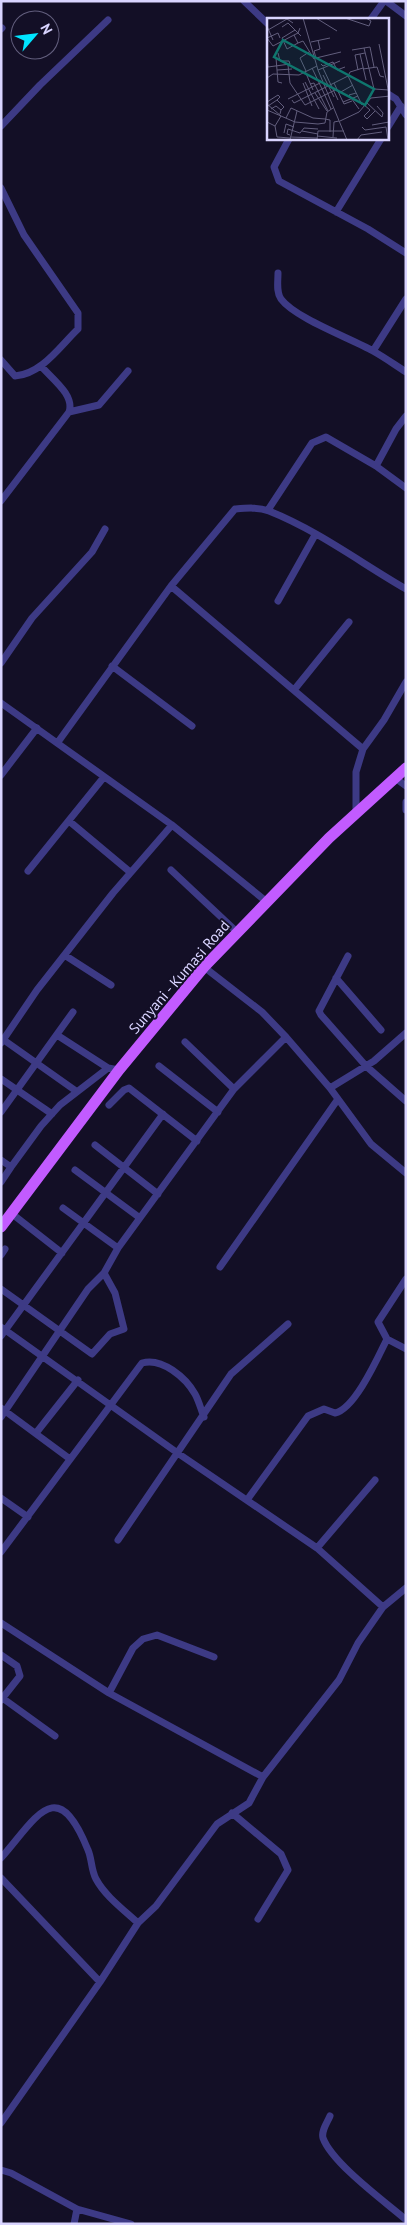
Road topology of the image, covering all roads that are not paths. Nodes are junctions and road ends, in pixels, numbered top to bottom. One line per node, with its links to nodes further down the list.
1 (244, 1): 6 (street)
2 (385, 1): 3 (street); 4 (street)
3 (406, 16)
4 (372, 18)
5 (108, 20): 11 (street)
6 (267, 23)
7 (390, 96): 8 (street)
8 (401, 106): 9 (street); 10 (street)
9 (406, 115)
10 (390, 124)
11 (1, 126)
12 (288, 140): 15 (street)
13 (380, 140): 15 (street)
14 (1, 188): 21 (street)
15 (336, 212): 16 (street)
16 (406, 253)
17 (278, 273): 19 (street)
18 (406, 300): 19 (street)
19 (373, 351): 23 (street)
20 (1, 360): 21 (street)
21 (41, 366): 24 (street)
22 (128, 371): 24 (street)
23 (406, 372)
24 (69, 412): 28 (street)
25 (406, 416): 26 (street)
26 (376, 466): 27 (street); 29 (street)
27 (406, 488)
28 (1, 501)
29 (268, 510): 31 (street); 32 (street)
30 (105, 529): 36 (street)
31 (315, 535): 33 (street); 34 (street)
32 (170, 586): 37 (street); 39 (street)
33 (406, 589)
34 (278, 601)
35 (350, 622): 39 (street)
36 (1, 663)
37 (112, 666): 41 (street); 43 (street)
38 (406, 682): 44 (street)
39 (294, 690): 44 (street)
40 (1, 703): 42 (street)
41 (192, 726)
42 (37, 728): 43 (street); 46 (street)
43 (58, 742): 47 (street)
44 (363, 749): 52 (street)
45 (406, 768): 48 (main road, Sunyani - Kumasi Road)
46 (1, 775)
47 (104, 778): 53 (street); 54 (street)
48 (396, 778): 49 (street); 52 (main road, Sunyani - Kumasi Road)
49 (406, 786)
50 (406, 802): 51 (street)
51 (406, 810)
52 (356, 813): 58 (main road, Sunyani - Kumasi Road)
53 (69, 821): 56 (street); 57 (street)
54 (172, 825): 57 (street); 58 (street)
55 (171, 870): 59 (street)
56 (28, 871)
57 (130, 872): 60 (street)
58 (267, 902): 59 (main road, Sunyani - Kumasi Road)
59 (237, 932): 62 (main road, Sunyani - Kumasi Road)
60 (66, 956): 64 (street); 70 (street)
61 (348, 956): 63 (street)
62 (204, 967): 69 (street); 75 (main road, Sunyani - Kumasi Road)
63 (336, 978): 66 (street); 74 (street)
64 (111, 985)
65 (73, 1012): 68 (street)
66 (381, 1030)
67 (406, 1033): 74 (street)
68 (57, 1035): 72 (street); 75 (street)
69 (286, 1037): 77 (street); 79 (street)
70 (2, 1041): 72 (street)
71 (184, 1042): 79 (street)
72 (37, 1062): 78 (street); 80 (street)
73 (159, 1066): 85 (street)
74 (366, 1066): 77 (street); 82 (street)
75 (114, 1069): 80 (street); 99 (main road, Sunyani - Kumasi Road)
76 (1, 1079): 78 (street)
77 (330, 1088): 81 (street)
78 (18, 1089): 84 (street); 86 (street)
79 (234, 1089): 85 (street)
80 (76, 1091): 86 (street)
81 (338, 1099): 94 (street); 105 (street)
82 (406, 1101)
83 (109, 1105): 87 (street)
84 (1, 1112)
85 (218, 1112): 88 (street)
86 (52, 1114): 91 (street)
87 (163, 1114): 88 (street); 92 (street)
88 (197, 1141): 97 (street)
89 (95, 1145): 92 (street)
90 (1, 1160): 91 (street)
91 (11, 1167): 95 (street)
92 (124, 1168): 96 (street); 97 (street)
93 (75, 1170): 96 (street)
94 (406, 1173)
95 (1, 1182)
96 (106, 1193): 100 (street); 101 (street)
97 (158, 1194): 100 (street)
98 (63, 1208): 101 (street)
99 (11, 1213): 102 (main road, Sunyani - Kumasi Road); 104 (street)
100 (140, 1218): 103 (street)
101 (84, 1223): 103 (street); 104 (street)
102 (1, 1228)
103 (118, 1248): 106 (street)
104 (62, 1253): 109 (street)
105 (220, 1267)
106 (104, 1273): 112 (street); 112 (street)
107 (406, 1279): 113 (street)
108 (1, 1289): 109 (street)
109 (24, 1304): 111 (street); 112 (street)
110 (288, 1324): 119 (street)
111 (3, 1331): 115 (street)
112 (59, 1331): 115 (street)
113 (387, 1338): 114 (street); 125 (street)
114 (406, 1349)
115 (42, 1354): 116 (street); 118 (street)
116 (78, 1380): 117 (street); 120 (street)
117 (111, 1406): 119 (street); 121 (street); 122 (street)
118 (3, 1412): 120 (street)
119 (204, 1417): 121 (street)
120 (36, 1433): 122 (street)
121 (179, 1454): 125 (street); 127 (street)
122 (70, 1458): 126 (street)
123 (375, 1480): 128 (street)
124 (1, 1498): 126 (street)
125 (247, 1500): 128 (street)
126 (28, 1516): 129 (street)
127 (118, 1540)
128 (317, 1548): 131 (street)
129 (1, 1552)
130 (406, 1588): 131 (street)
131 (383, 1607): 138 (street)
132 (1, 1623): 135 (street)
133 (1, 1655): 136 (street)
134 (214, 1657): 135 (street)
135 (109, 1693): 138 (street)
136 (2, 1698): 137 (street)
137 (55, 1736)
138 (262, 1777): 139 (street)
139 (232, 1813): 142 (street); 143 (street)
140 (1, 1858): 143 (street)
141 (1, 1878): 144 (street)
142 (258, 1918)
143 (138, 1923): 144 (street)
144 (100, 1982): 146 (street)
145 (330, 2116): 149 (street)
146 (1, 2123)
147 (1, 2170): 148 (street)
148 (77, 2209): 150 (street); 151 (street)
149 (404, 2220)
150 (74, 2224)
151 (131, 2224)

